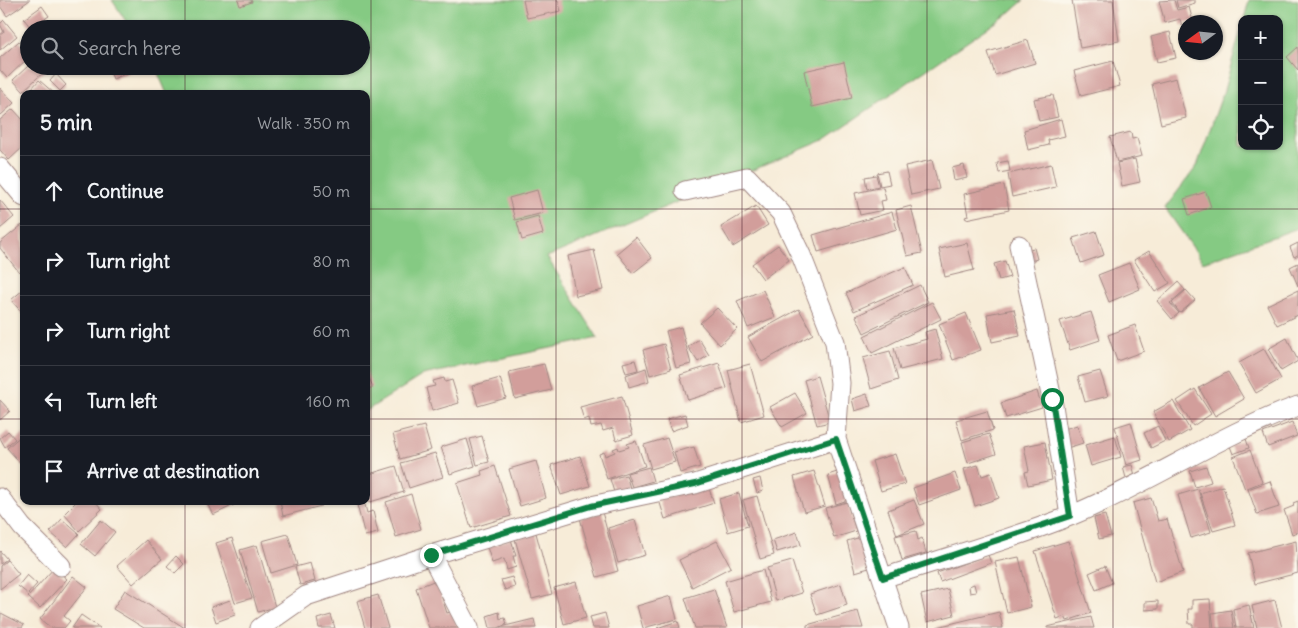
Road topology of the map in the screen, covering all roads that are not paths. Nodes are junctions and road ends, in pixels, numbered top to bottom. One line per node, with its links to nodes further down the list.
1 (1, 170): 3 (street)
2 (685, 191): 6 (street)
3 (20, 192)
4 (1019, 245): 8 (street)
5 (1298, 406): 8 (street)
6 (836, 439): 9 (street); 11 (street)
7 (0, 498): 10 (street)
8 (1070, 516): 11 (street)
9 (431, 555): 12 (street); 13 (street)
10 (61, 566)
11 (883, 578): 14 (street)
12 (260, 628)
13 (469, 628)
14 (899, 628)

